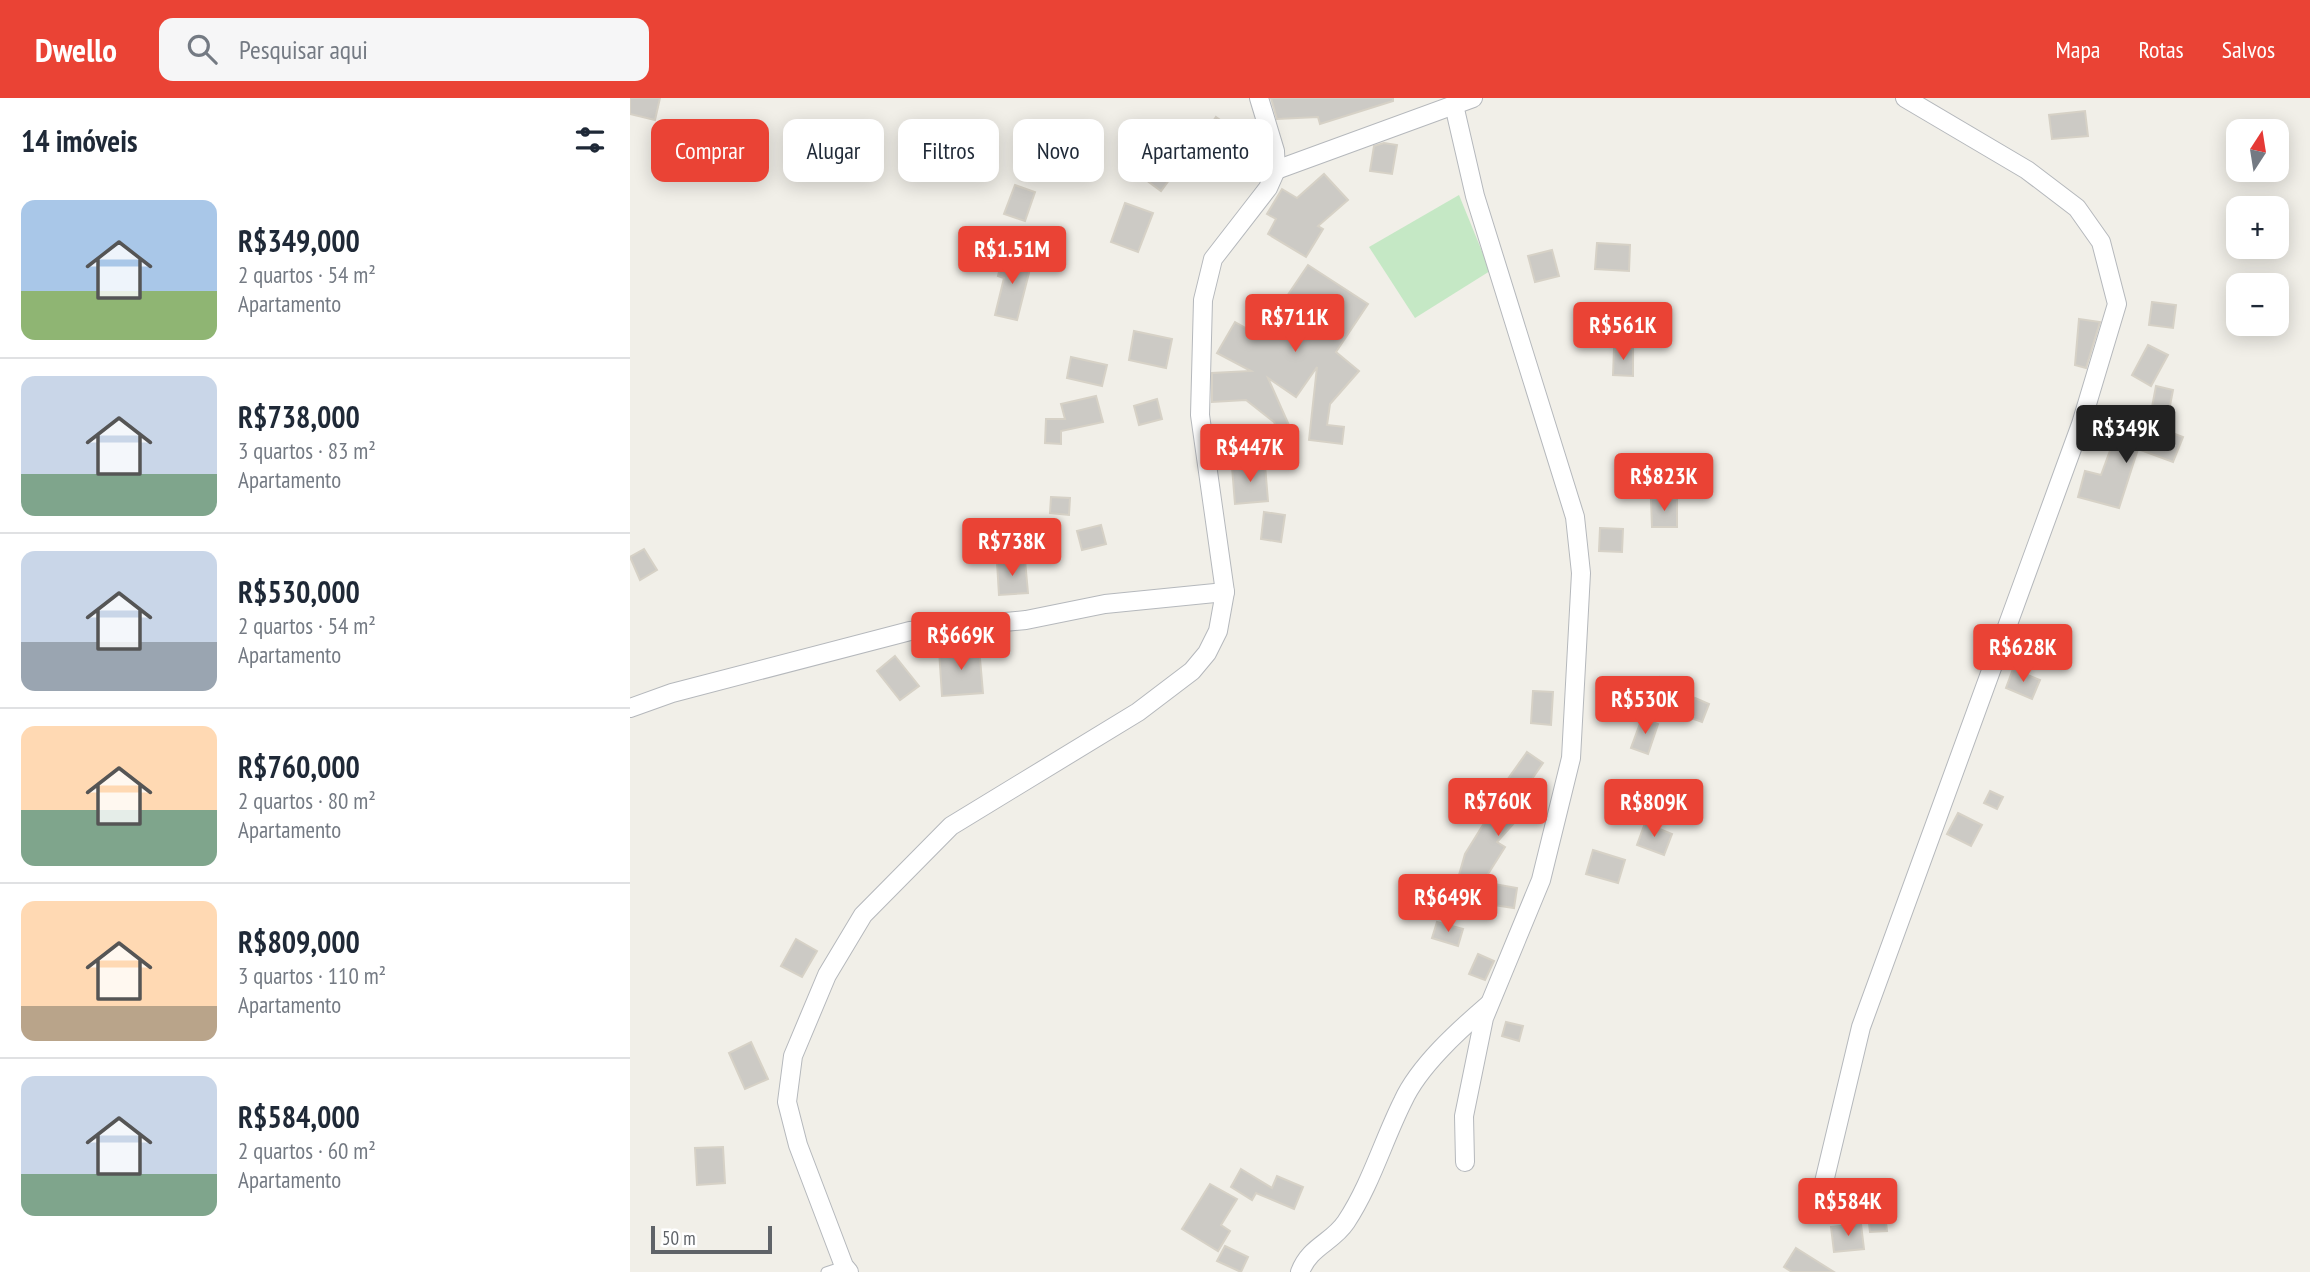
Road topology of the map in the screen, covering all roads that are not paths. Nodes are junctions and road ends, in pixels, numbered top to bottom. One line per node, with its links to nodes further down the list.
1 (1259, 98): 5 (street)
2 (1473, 98): 4 (street)
3 (1905, 98): 10 (street)
4 (1454, 106): 5 (street); 8 (street)
5 (1276, 170): 6 (street)
6 (1225, 592): 7 (street); 11 (street)
7 (630, 708)
8 (1491, 1002): 9 (street); 13 (street)
9 (1465, 1162)
10 (1819, 1203)
11 (847, 1269): 12 (lane)
12 (825, 1272)
13 (1300, 1272)

